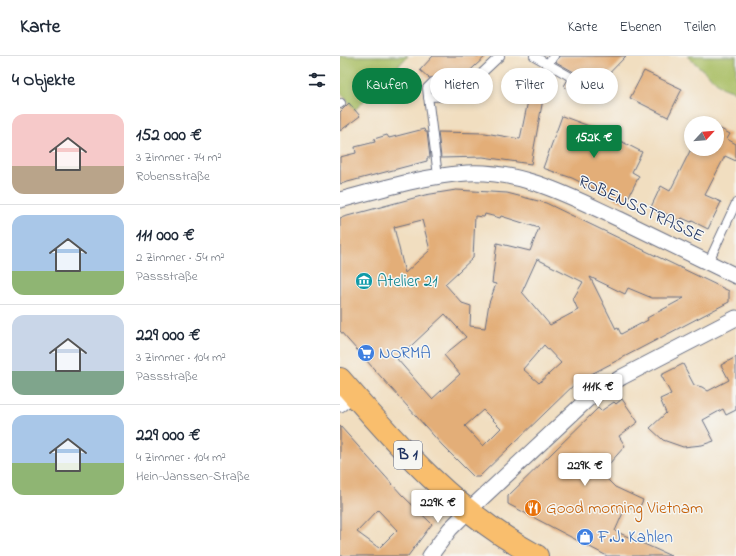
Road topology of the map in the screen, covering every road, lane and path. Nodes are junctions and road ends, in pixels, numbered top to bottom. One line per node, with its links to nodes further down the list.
1 (500, 56): 7 (lane)
2 (534, 56): 4 (lane)
3 (554, 56): 4 (lane)
4 (547, 64): 5 (lane)
5 (566, 74)
6 (430, 85): 7 (lane)
7 (428, 97): 8 (lane)
8 (438, 176): 9 (street, ROBENSSTRASSE); 11 (street, ROBENSSTRASSE)
9 (340, 200)
10 (736, 203): 11 (lane)
11 (708, 263): 12 (street, ROBENSSTRASSE)
12 (736, 276)
13 (736, 318): 15 (street)
14 (344, 392): 15 (main road, B 1)
15 (468, 511): 16 (street); 17 (main road, B 1)
16 (430, 556)
17 (537, 556)

